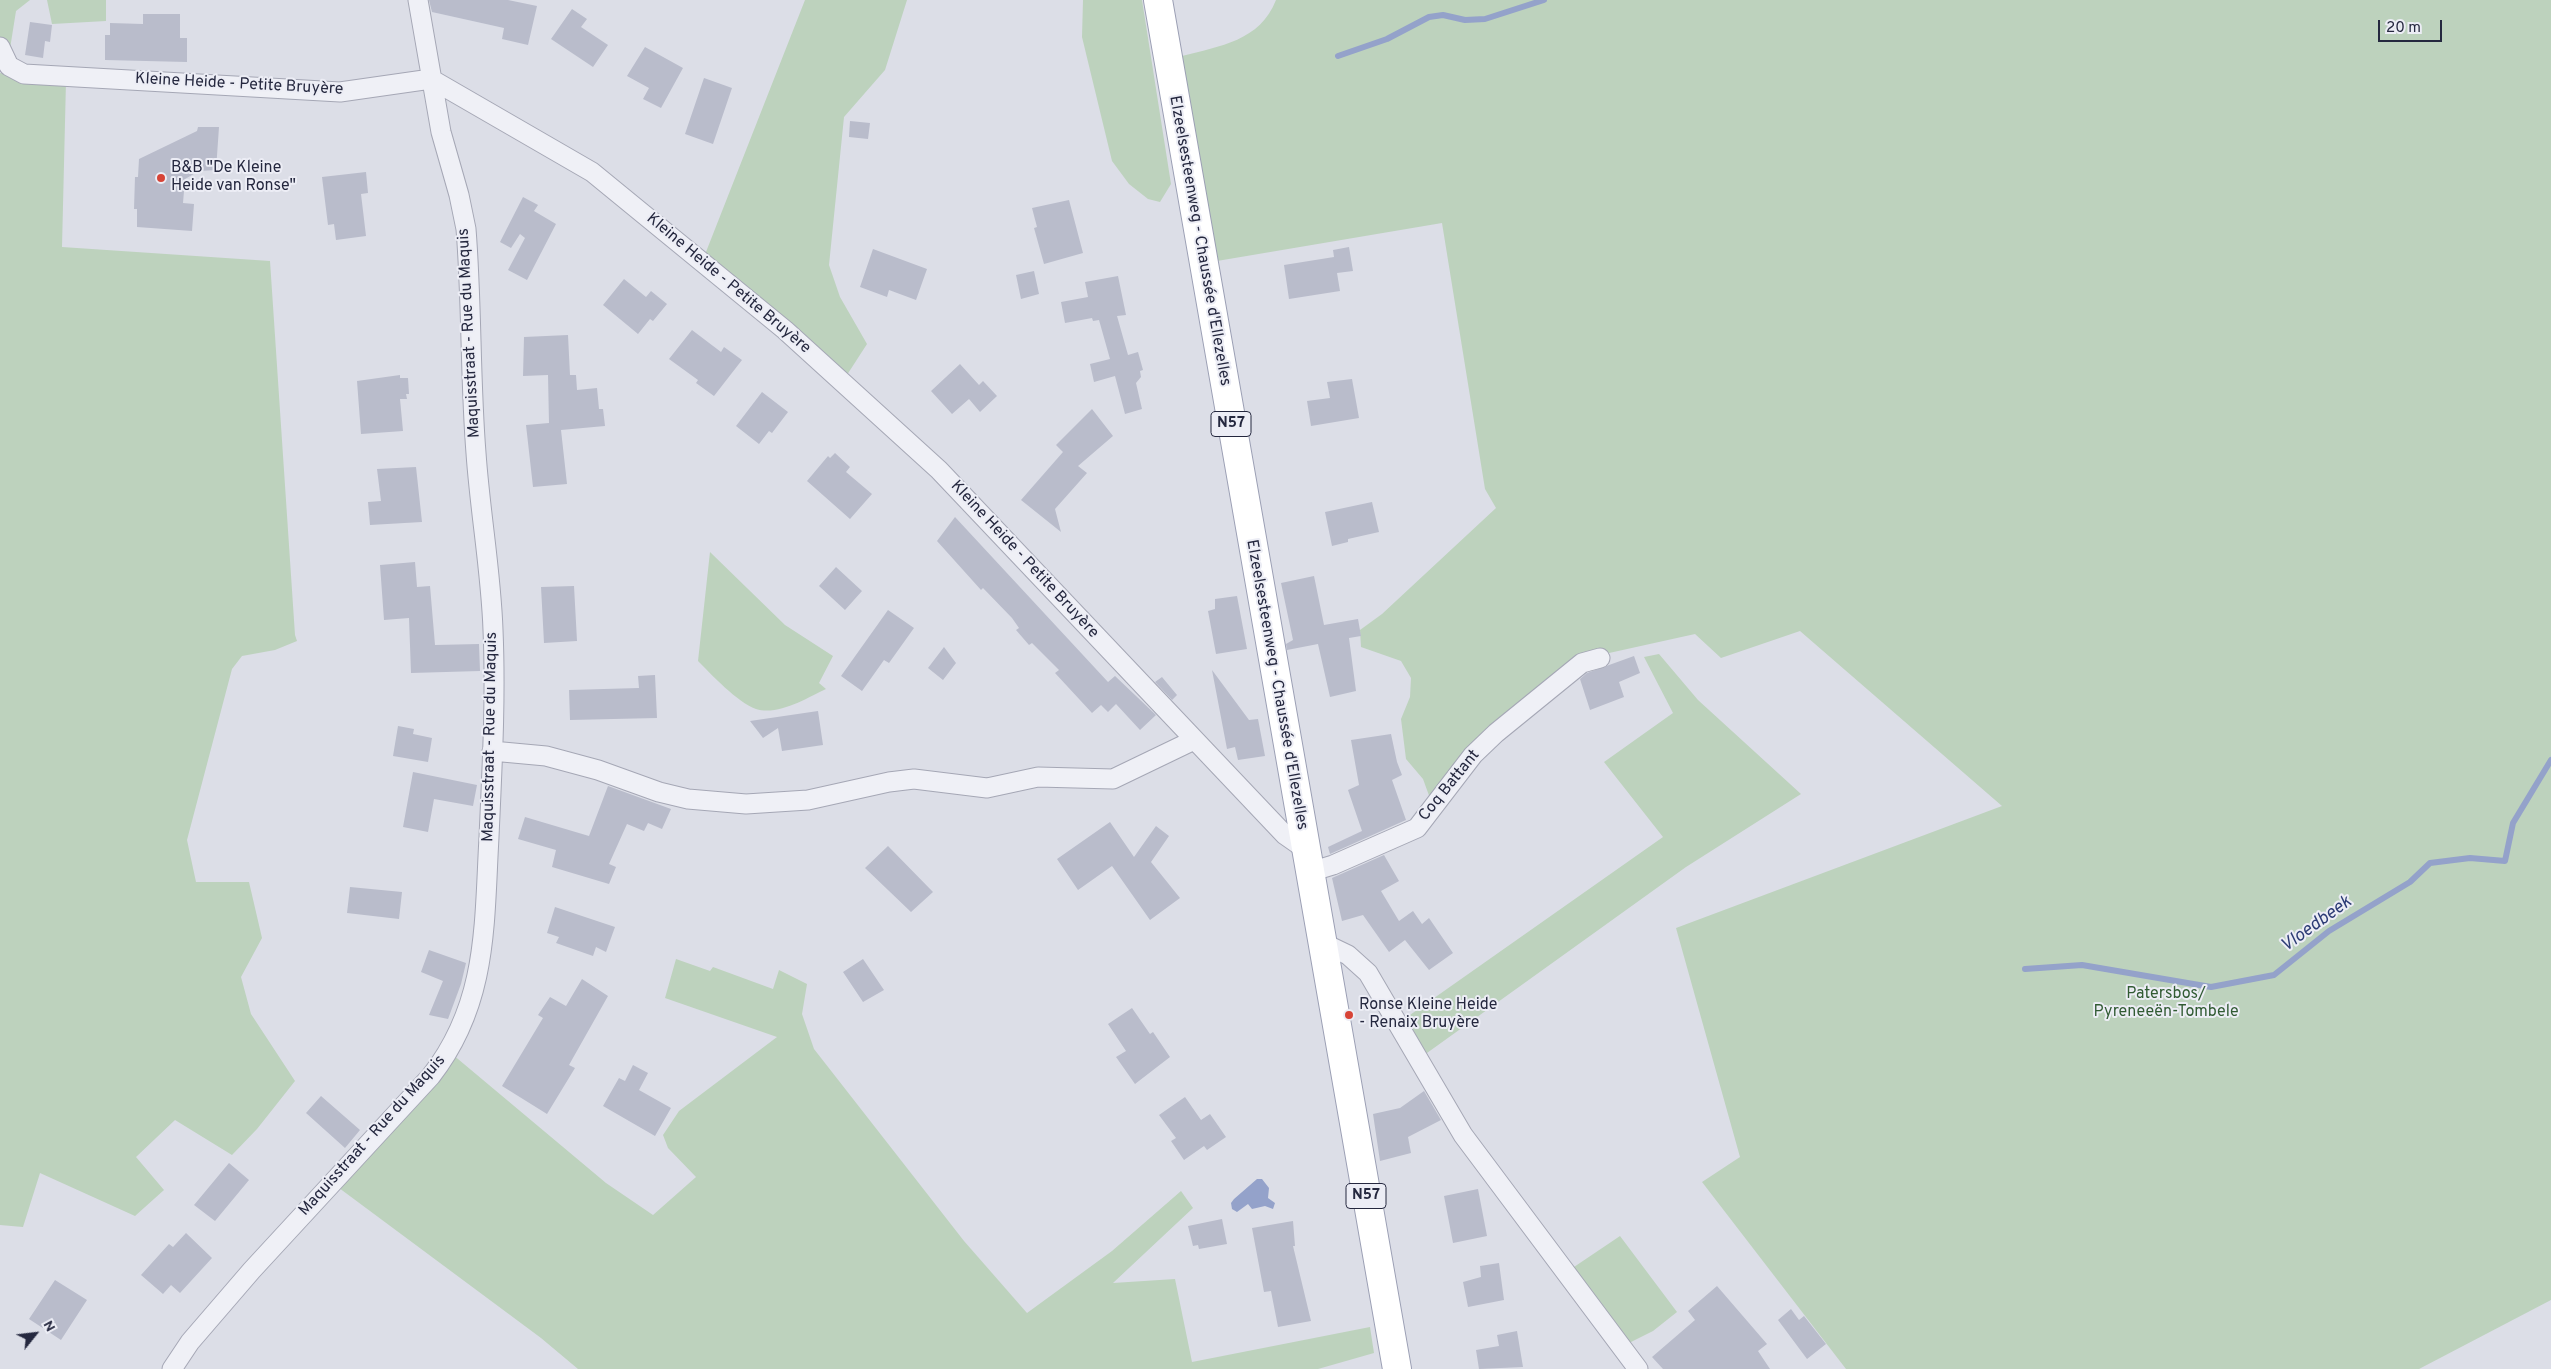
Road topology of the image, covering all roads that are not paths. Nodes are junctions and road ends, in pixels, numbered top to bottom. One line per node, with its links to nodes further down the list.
1 (418, 0): 4 (street, Maquisstraat - Rue du Maquis)
2 (1158, 0): 8 (main road, Elzeelsesteenweg - Chaussée d'Ellezelles / N57)
3 (0, 48): 4 (street, Kleine Heide - Petite Bruyère)
4 (431, 79): 6 (street, Kleine Heide - Petite Bruyère); 7 (street, Maquisstraat - Rue du Maquis)
5 (1600, 658): 8 (street, Coq Battant)
6 (1194, 740): 7 (street); 8 (street, Kleine Heide - Petite Bruyère)
7 (492, 751): 10 (street, Maquisstraat - Rue du Maquis)
8 (1307, 860): 9 (main road, Elzeelsesteenweg - Chaussée d'Ellezelles / N57)
9 (1321, 942): 11 (main road, Elzeelsesteenweg - Chaussée d'Ellezelles / N57); 12 (street)
10 (172, 1369)
11 (1397, 1369)
12 (1638, 1369)

